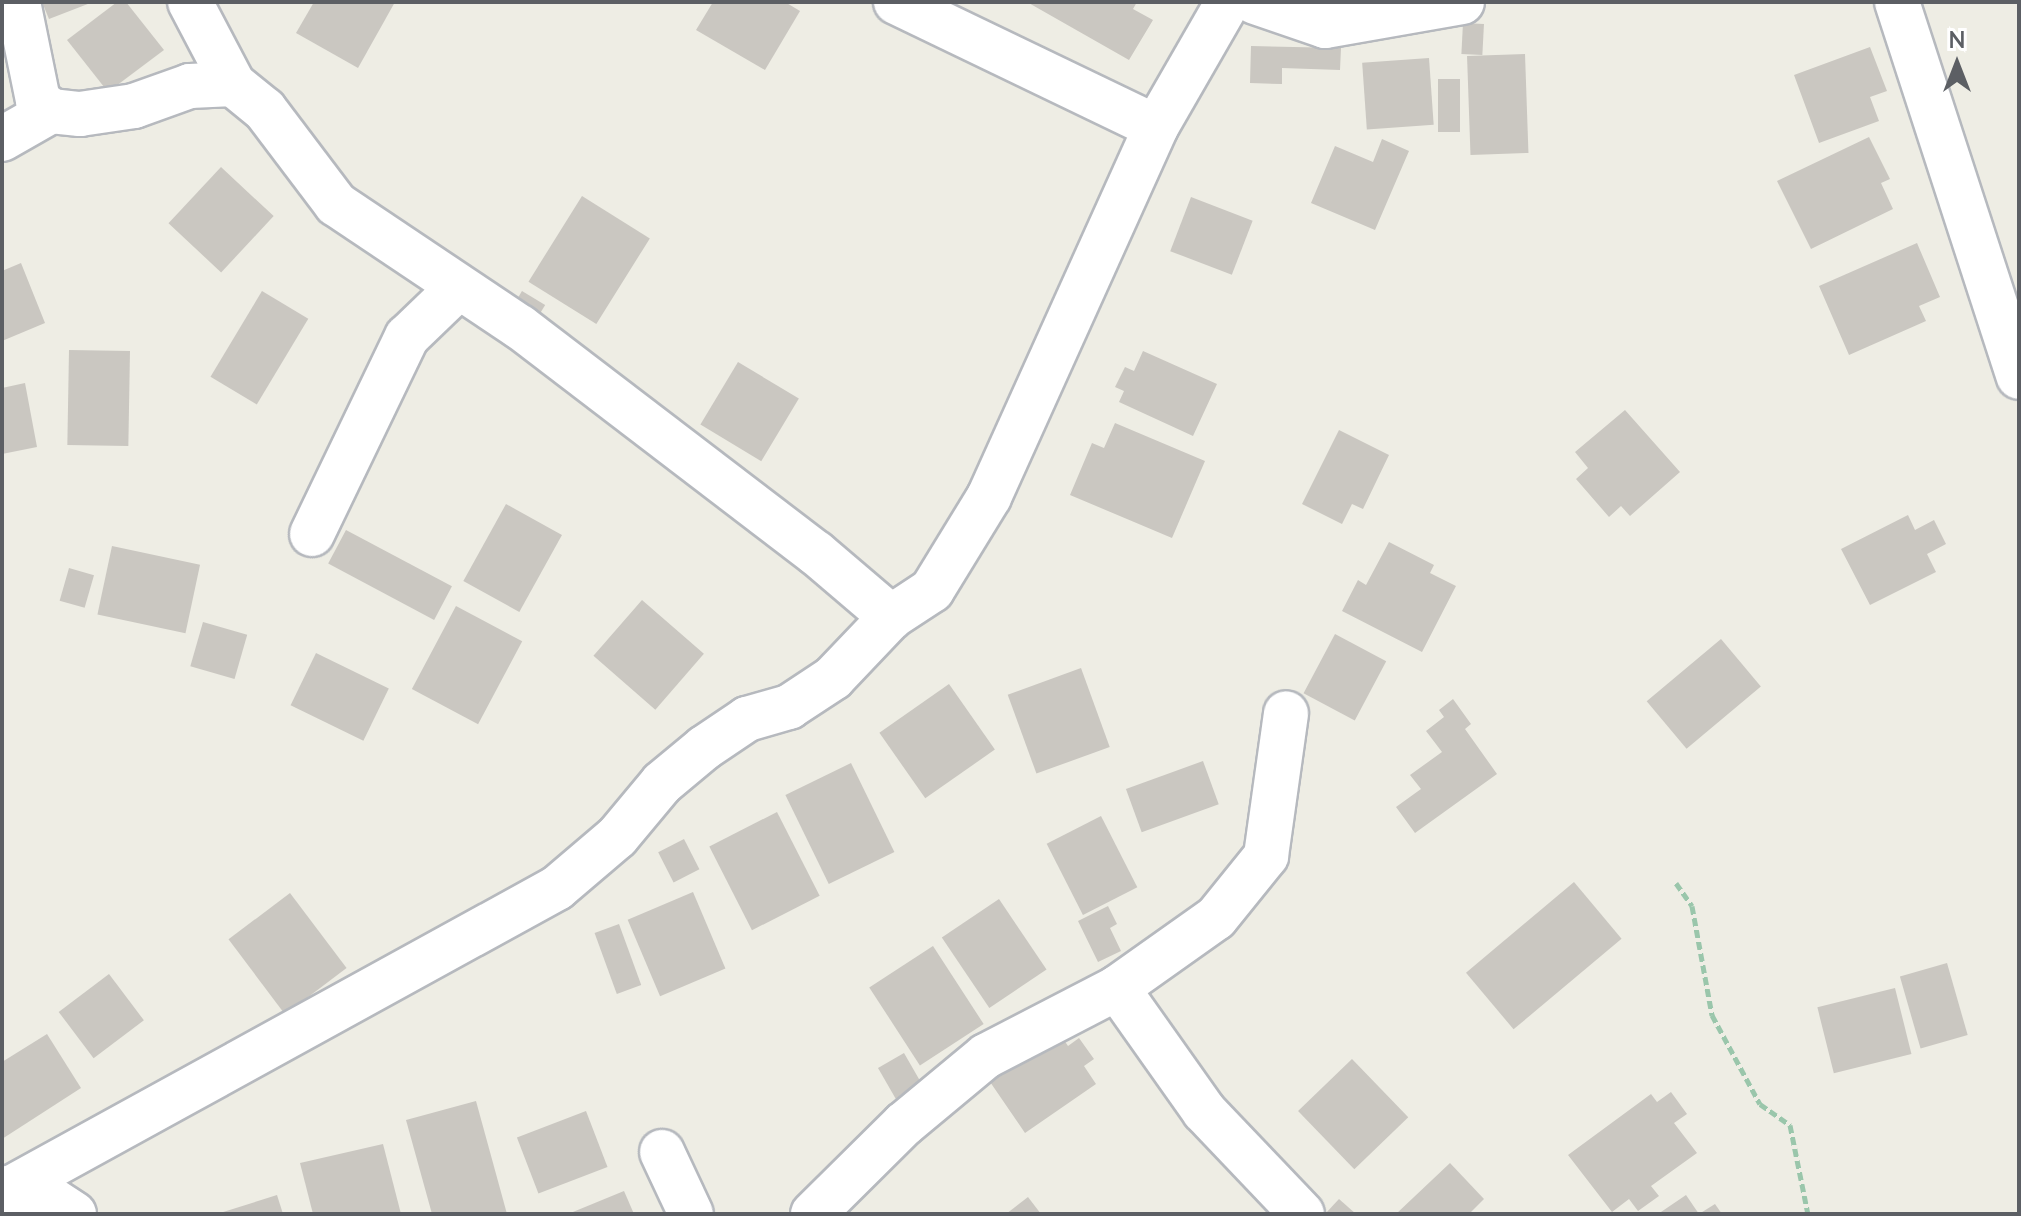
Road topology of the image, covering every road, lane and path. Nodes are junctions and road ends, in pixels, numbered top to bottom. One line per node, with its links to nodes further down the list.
1 (18, 2): 9 (street)
2 (190, 2): 8 (street)
3 (896, 2): 10 (street)
4 (1228, 2): 10 (street)
5 (1255, 2): 6 (street)
6 (1462, 2)
7 (1897, 2): 13 (street)
8 (233, 84): 9 (street); 12 (street)
9 (51, 111): 11 (street)
10 (1156, 127): 15 (street)
11 (2, 139)
12 (458, 288): 14 (street); 15 (street)
13 (2019, 377)
14 (312, 534)
15 (891, 617): 20 (street)
16 (1286, 713): 18 (street)
17 (1676, 883): 25 (path)
18 (1117, 988): 23 (street); 24 (street)
19 (662, 1152): 22 (street)
20 (3, 1191): 21 (street)
21 (74, 1214)
22 (691, 1214)
23 (813, 1214)
24 (1302, 1214)
25 (1808, 1214)

